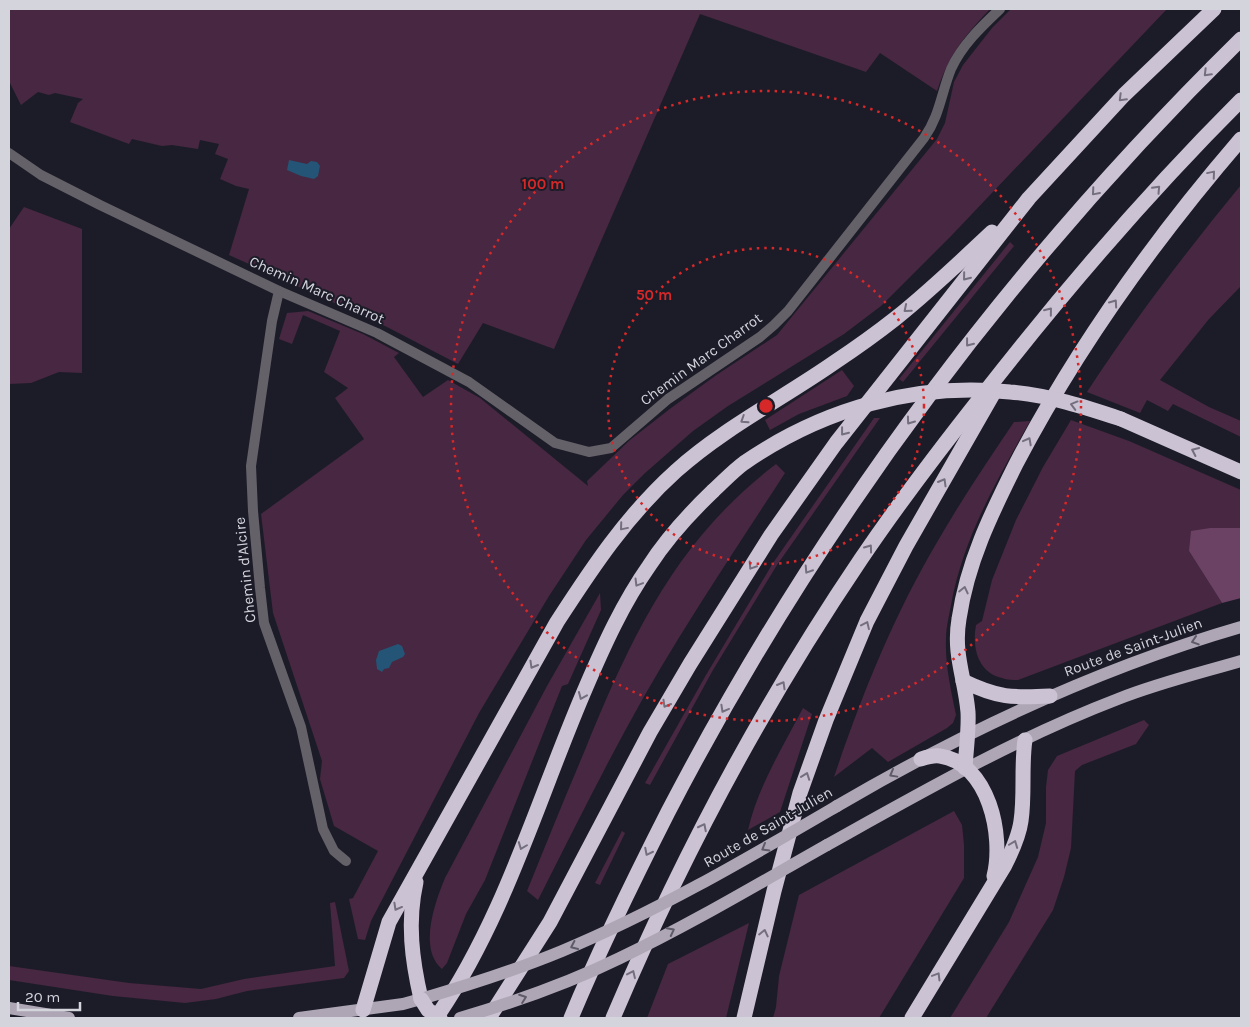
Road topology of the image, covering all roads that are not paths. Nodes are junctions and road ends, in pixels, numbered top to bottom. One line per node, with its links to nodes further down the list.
1 (1000, 9): 8 (street, Chemin Marc Charrot)
2 (1214, 9): 7 (highway, one-way to 7)
3 (1241, 39): 30 (highway, one-way to 30)
4 (1241, 100): 9 (highway, one-way to 4)
5 (1241, 139): 13 (highway, one-way to 5)
6 (9, 153): 8 (street, Chemin Marc Charrot)
7 (1029, 198): 20 (highway, one-way to 20); 29 (highway, one-way to 29)
8 (279, 291): 19 (street, Chemin d'Alcire)
9 (1018, 349): 31 (highway, one-way to 9); 32 (highway, one-way to 9)
10 (1241, 472): 27 (highway, one-way to 27, bridge)
11 (1241, 627): 14 (main road, Route de Saint-Julien, one-way to 14)
12 (1241, 661): 16 (main road)
13 (963, 681): 14 (highway); 15 (highway)
14 (1050, 696): 15 (main road, Route de Saint-Julien)
15 (967, 735): 17 (main road, Route de Saint-Julien); 18 (highway)
16 (1025, 740): 18 (main road); 21 (highway, one-way to 16)
17 (921, 759): 18 (highway); 22 (main road, Route de Saint-Julien, one-way to 22, bridge)
18 (965, 768): 21 (highway); 28 (main road, one-way to 18, bridge)
19 (346, 861)
20 (421, 865): 22 (highway); 24 (highway, one-way to 24)
21 (991, 887): 33 (highway, one-way to 21)
22 (422, 999): 24 (main road, Route de Saint-Julien); 27 (highway, bridge)
23 (9, 1008): 25 (main road)
24 (363, 1010): 26 (main road, Route de Saint-Julien)
25 (69, 1018)
26 (299, 1018)
27 (438, 1018)
28 (460, 1018)
29 (489, 1018)
30 (571, 1018)
31 (612, 1018)
32 (744, 1018)
33 (912, 1018)

